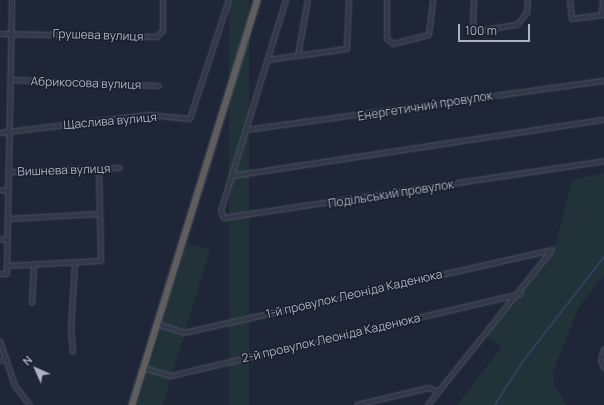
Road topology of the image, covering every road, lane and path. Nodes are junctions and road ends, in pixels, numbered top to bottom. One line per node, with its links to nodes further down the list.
1 (12, 0): 15 (street)
2 (163, 0): 15 (street, Грушева вулиця)
3 (229, 0): 24 (street, Щаслива вулиця)
4 (257, 0): 43 (highway)
5 (286, 0): 18 (street, Подільський провулок)
6 (308, 0): 17 (street)
7 (348, 0): 17 (street)
8 (387, 0): 9 (street)
9 (433, 0)
10 (474, 0): 11 (street)
11 (528, 0)
12 (570, 0): 14 (street)
13 (603, 0): 14 (street)
14 (603, 15)
15 (12, 32): 16 (street, Грушева вулиця); 19 (street)
16 (0, 34)
17 (298, 56): 18 (street)
18 (268, 60): 23 (street, Подільський провулок)
19 (12, 80): 21 (street, Абрикосова вулиця); 24 (street)
20 (604, 81): 23 (street, Енергетичний провулок)
21 (159, 86)
22 (604, 120): 30 (street)
23 (246, 130): 30 (street, Подільський провулок)
24 (9, 132): 25 (street, Щаслива вулиця); 29 (street)
25 (0, 133)
26 (604, 161): 30 (street, Подільський провулок)
27 (120, 168): 28 (street, Вишнева вулиця)
28 (99, 169): 29 (street, Вишнева вулиця); 33 (street)
29 (8, 172): 32 (street)
30 (232, 176)
31 (0, 190): 32 (street)
32 (8, 191): 34 (street)
33 (100, 214): 34 (street); 37 (street)
34 (8, 220): 36 (street)
35 (0, 239): 36 (street)
36 (8, 240): 39 (street)
37 (75, 262): 38 (street); 46 (street)
38 (34, 264): 39 (street); 42 (street)
39 (7, 266): 40 (street)
40 (0, 274)
41 (520, 294): 43 (street, 1-й провулок Леоніда Каденюка); 49 (street, 2-й провулок Леоніда Каденюка); 51 (street)
42 (32, 303)
43 (157, 324): 49 (highway)
44 (0, 341): 47 (street)
45 (604, 349): 50 (street)
46 (73, 352)
47 (6, 359): 48 (street); 52 (street)
48 (0, 361)
49 (144, 368): 53 (highway)
50 (604, 368)
51 (439, 392): 54 (street); 55 (street)
52 (30, 405)
53 (132, 405)
54 (357, 405)
55 (428, 405)

